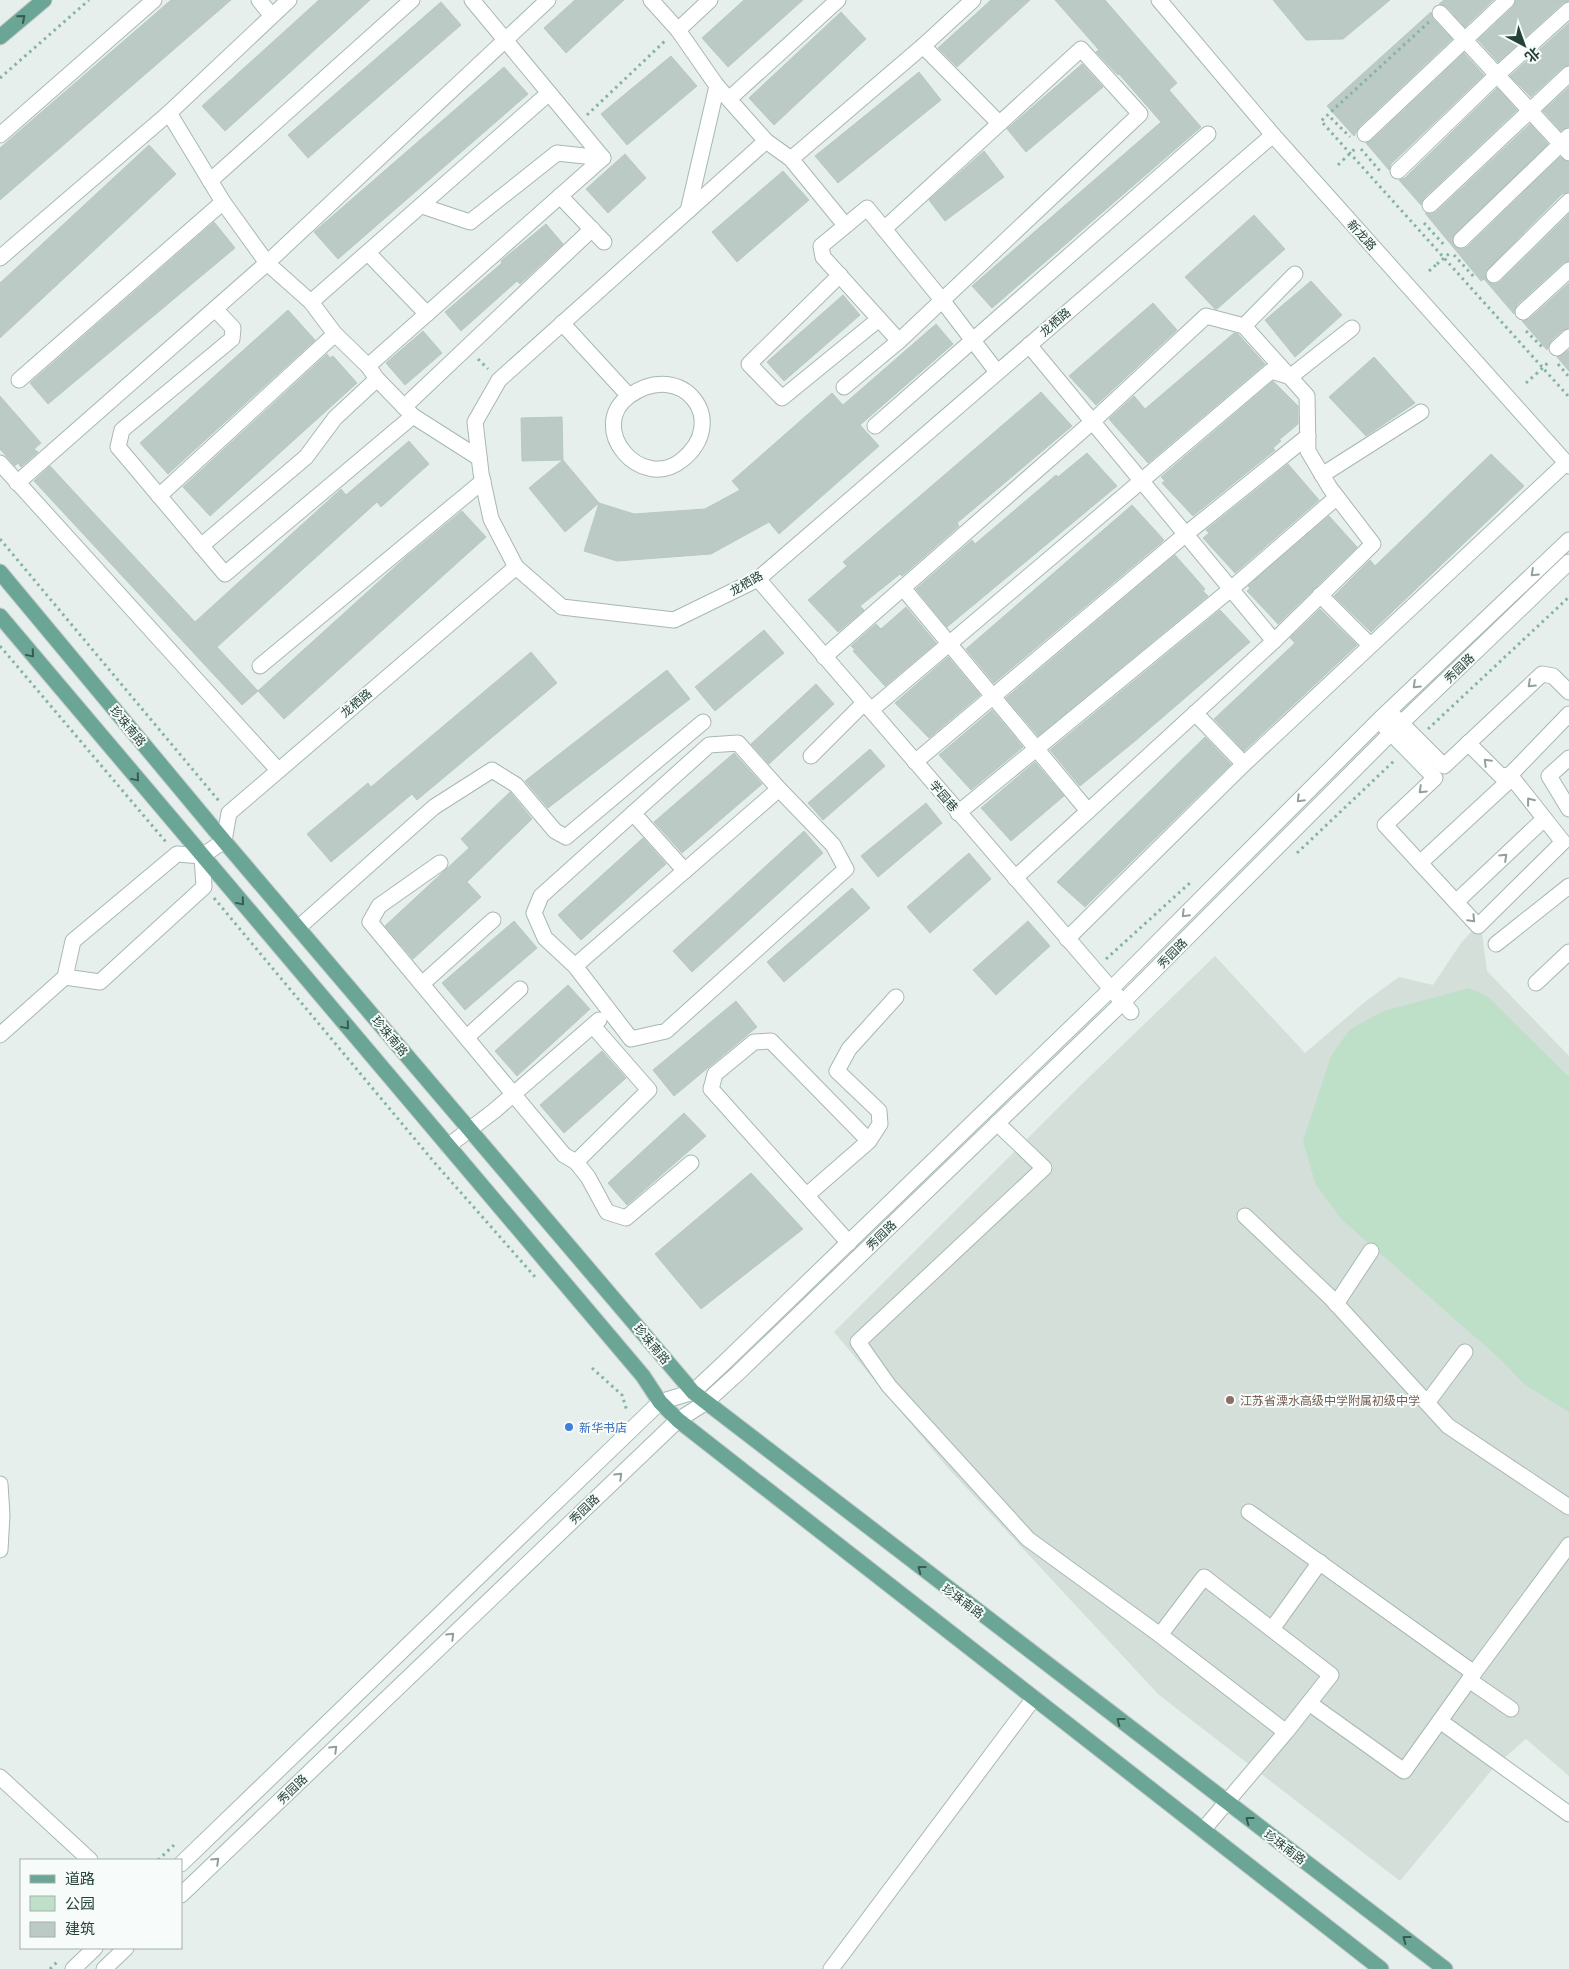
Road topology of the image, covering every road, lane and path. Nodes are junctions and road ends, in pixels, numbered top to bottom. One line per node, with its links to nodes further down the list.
1 (44, 0): 19 (main road, one-way to 1)
2 (89, 0): 25 (path)
3 (154, 0): 35 (street)
4 (259, 0): 17 (street)
5 (289, 0): 17 (street)
6 (412, 0): 44 (street)
7 (472, 0): 21 (street)
8 (548, 0): 21 (street)
9 (651, 0): 18 (street)
10 (710, 0): 18 (street)
11 (838, 0): 28 (street)
12 (972, 0): 22 (street)
13 (1159, 0): 36 (street, 新龙路)
14 (1507, 0): 20 (street)
15 (1569, 10): 24 (street)
16 (1440, 13): 20 (street); 90 (path)
17 (271, 15): 30 (street)
18 (678, 30): 26 (street); 32 (path)
19 (0, 37)
20 (1464, 39): 24 (street); 34 (street)
21 (505, 40): 27 (street); 59 (street)
22 (923, 46): 31 (street); 41 (street)
23 (1569, 74): 29 (street)
24 (1497, 75): 29 (street); 43 (street)
25 (0, 78)
26 (717, 86): 28 (street); 50 (street)
27 (549, 93): 32 (street); 49 (street)
28 (730, 100): 37 (street)
29 (1529, 110): 38 (street); 48 (street)
30 (169, 113): 44 (street); 58 (street)
31 (999, 123): 53 (street); 65 (street)
32 (575, 125): 40 (street)
33 (1208, 134): 77 (street)
34 (1365, 134)
35 (0, 135)
36 (1272, 135): 78 (street, 龙栖路); 98 (street, 新龙路)
37 (766, 141): 41 (street); 50 (street)
38 (1566, 144): 54 (street)
39 (1357, 147): 42 (path, bridge)
40 (603, 158): 45 (street); 49 (street)
41 (791, 159): 51 (street)
42 (1338, 165)
43 (1398, 171)
44 (210, 181): 47 (street)
45 (560, 196): 52 (street); 69 (street)
46 (1569, 201): 63 (street)
47 (223, 202): 59 (street); 85 (street)
48 (1430, 205)
49 (422, 206): 57 (street)
50 (688, 211): 71 (street)
51 (846, 225): 53 (street); 64 (street)
52 (592, 229): 55 (street); 79 (street)
53 (884, 229): 65 (street)
54 (1461, 240)
55 (604, 242)
56 (1451, 252): 61 (path, bridge)
57 (368, 253): 66 (street); 69 (street)
58 (0, 258)
59 (267, 263): 66 (street); 67 (street)
60 (1569, 270): 68 (street)
61 (1429, 271)
62 (1295, 274): 72 (street)
63 (1494, 274)
64 (840, 275): 70 (street); 70 (street)
65 (942, 300): 76 (street); 77 (street)
66 (311, 302): 74 (street)
67 (215, 308): 102 (street); 103 (street)
68 (1523, 312)
69 (427, 314): 81 (street)
70 (879, 319): 76 (street)
71 (562, 323): 86 (street); 89 (street)
72 (1244, 326): 83 (street); 93 (street)
73 (1352, 328): 83 (street)
74 (335, 334): 81 (street); 103 (street)
75 (1569, 337): 80 (street)
76 (899, 341): 88 (street)
77 (972, 341): 82 (street); 94 (street)
78 (1029, 345): 82 (street, 龙栖路); 93 (street)
79 (467, 347): 86 (path); 91 (street)
80 (1554, 355): 87 (path, bridge)
81 (368, 366): 84 (street)
82 (997, 372): 112 (street, 龙栖路)
83 (1290, 377): 95 (street); 101 (street)
84 (377, 379): 91 (street); 108 (street)
85 (19, 380)
86 (499, 380): 96 (street)
87 (1526, 383)
88 (844, 387)
89 (629, 396): 89 (street)
90 (1569, 397)
91 (409, 411): 96 (street); 108 (street)
92 (1421, 412): 99 (street)
93 (1092, 422): 101 (street); 113 (street)
94 (875, 426)
95 (1308, 436): 99 (street); 105 (street)
96 (479, 458): 100 (street)
97 (0, 463): 102 (street)
98 (1568, 465): 119 (street)
99 (1322, 475): 104 (street)
100 (483, 481): 110 (street); 122 (street)
101 (1141, 481): 105 (street); 118 (street)
102 (17, 483): 138 (street)
103 (159, 496): 108 (street)
104 (1337, 497): 114 (street); 115 (street)
105 (1186, 534): 114 (street); 124 (street)
106 (0, 539): 143 (path)
107 (1569, 540): 128 (street, 秀园路, one-way to 128)
108 (201, 546)
109 (1569, 562): 130 (street, 秀园路)
110 (516, 567): 112 (street, 龙栖路); 138 (street, 龙栖路)
111 (0, 572): 147 (main road, 珍珠南路)
112 (758, 579): 121 (street, 学园巷)
113 (902, 588): 118 (street); 121 (street)
114 (1231, 589): 117 (street); 132 (street)
115 (1320, 596): 117 (street); 119 (street)
116 (0, 616): 149 (main road, one-way to 149)
117 (1274, 641): 126 (street)
118 (949, 642): 124 (street); 125 (street)
119 (1370, 644): 137 (street)
120 (0, 646): 148 (path)
121 (824, 657): 125 (street, 学园巷)
122 (260, 666)
123 (1569, 692): 131 (street, one-way to 131)
124 (993, 696): 132 (street); 136 (street)
125 (867, 707): 134 (street); 136 (street, 学园巷)
126 (1195, 713): 137 (street); 142 (street)
127 (1569, 714): 139 (street)
128 (1384, 715): 130 (street); 167 (street, 秀园路, one-way to 167)
129 (703, 722): 158 (street)
130 (1396, 728): 133 (street); 169 (street, 秀园路)
131 (1468, 743): 133 (street); 139 (street, one-way to 131)
132 (1036, 750): 142 (street); 145 (street)
133 (1418, 750): 151 (street, one-way to 151)
134 (811, 756)
135 (1569, 758): 141 (street)
136 (915, 762): 145 (street, 学园巷)
137 (1244, 764): 159 (street)
138 (278, 770): 143 (street, 龙栖路)
139 (1511, 777): 146 (street, one-way to 139); 151 (street)
140 (779, 789): 144 (street); 152 (street); 170 (street)
141 (1569, 809)
142 (1088, 811): 153 (street)
143 (229, 812): 147 (street)
144 (633, 813): 152 (street); 162 (street)
145 (958, 813): 153 (street, 学园巷)
146 (1544, 819): 156 (street, one-way to 146); 156 (street, one-way to 146)
147 (224, 841): 149 (street); 158 (main road, 珍珠南路)
148 (177, 854): 149 (street); 163 (street)
149 (202, 856): 155 (street); 178 (main road, one-way to 178)
150 (440, 863): 165 (street)
151 (1420, 863): 156 (street)
152 (685, 870): 162 (street)
153 (1015, 878): 159 (street, 学园巷)
154 (1569, 886): 160 (street)
155 (204, 887): 163 (street); 185 (path)
156 (1456, 902)
157 (493, 920): 165 (street)
158 (298, 928): 176 (main road, 珍珠南路)
159 (1067, 939): 167 (street, 学园巷)
160 (1496, 944)
161 (1569, 952): 164 (street)
162 (575, 966): 170 (street)
163 (65, 977): 172 (street)
164 (1536, 983)
165 (422, 984): 173 (street)
166 (520, 989): 173 (street)
167 (1111, 989): 169 (street, 学园巷); 183 (street, 秀园路)
168 (896, 997): 177 (street)
169 (1127, 1008): 175 (street, 秀园路)
170 (609, 1011): 171 (street)
171 (592, 1026): 174 (street); 179 (street)
172 (0, 1035)
173 (467, 1037): 174 (street)
174 (514, 1093): 176 (street); 179 (street)
175 (997, 1124): 191 (street, 秀园路); 202 (street)
176 (469, 1129): 178 (street); 189 (main road, 珍珠南路)
177 (869, 1141): 181 (street); 181 (street)
178 (448, 1146): 190 (main road)
179 (576, 1162): 180 (street)
180 (691, 1163)
181 (807, 1195): 183 (street)
182 (1245, 1216): 186 (street)
183 (849, 1242): 189 (street, 秀园路)
184 (1371, 1251): 186 (street)
185 (539, 1282)
186 (1336, 1304): 192 (street)
187 (1466, 1352): 192 (street)
188 (592, 1368): 193 (path)
189 (693, 1392): 190 (street, 秀园路); 191 (main road, 珍珠南路)
190 (660, 1402): 194 (main road); 216 (street, 秀园路)
191 (705, 1403): 194 (street, 秀园路); 210 (main road, 珍珠南路, one-way to 191)
192 (1427, 1403): 196 (street)
193 (623, 1419)
194 (678, 1420): 204 (main road); 217 (street, 秀园路, one-way to 194)
195 (0, 1484): 199 (street)
196 (1569, 1507)
197 (1249, 1512): 200 (street)
198 (1569, 1545): 203 (street)
199 (0, 1550)
200 (1320, 1562): 201 (street); 203 (street)
201 (1272, 1629): 202 (street); 205 (street)
202 (1160, 1635): 208 (street)
203 (1471, 1676): 206 (street); 207 (street)
204 (1034, 1698): 212 (main road); 222 (street)
205 (1309, 1703): 207 (street); 208 (street)
206 (1511, 1709)
207 (1440, 1721): 211 (street)
208 (1286, 1732): 210 (street)
209 (0, 1777): 214 (street)
210 (1225, 1801): 212 (street); 224 (main road, 珍珠南路, one-way to 210)
211 (1569, 1814)
212 (1203, 1830): 223 (main road)
213 (179, 1840): 215 (path)
214 (89, 1859)
215 (159, 1859)
216 (182, 1863)
217 (182, 1894)
218 (94, 1949): 220 (street)
219 (125, 1949): 221 (street)
220 (73, 1969)
221 (104, 1969)
222 (831, 1969)
223 (1381, 1969)
224 (1445, 1969)

